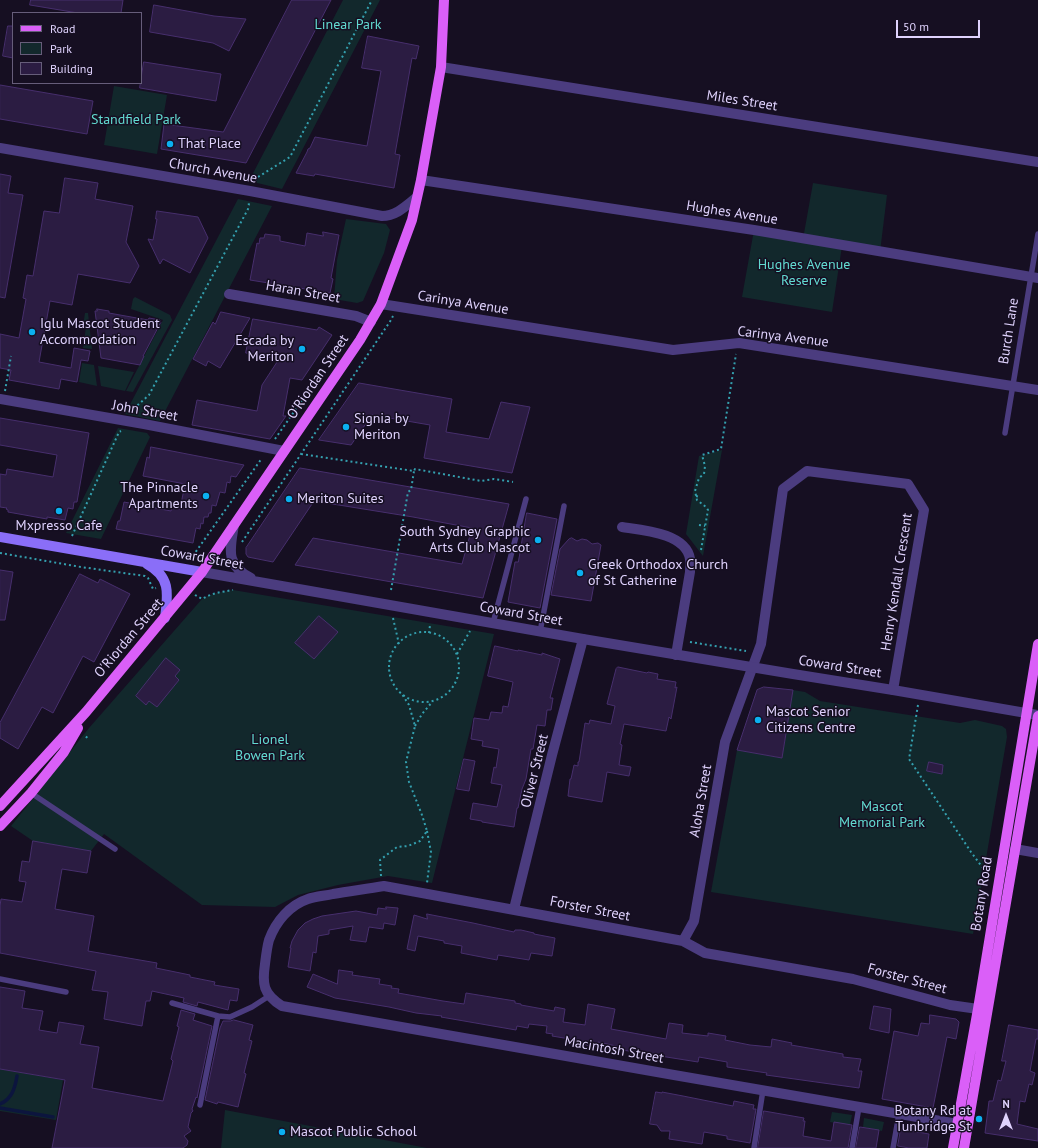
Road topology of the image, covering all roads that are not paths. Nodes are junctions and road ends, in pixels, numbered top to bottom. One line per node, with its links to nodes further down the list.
1 (444, 0): 2 (main road, O'Riordan Street)
2 (441, 67): 4 (street, Miles Street); 5 (main road, O'Riordan Street)
3 (0, 148): 6 (street, Church Avenue)
4 (1038, 162)
5 (421, 180): 6 (main road, O'Riordan Street); 8 (street, Hughes Avenue)
6 (416, 198): 10 (main road, O'Riordan Street)
7 (1038, 234): 8 (lane, Burch Lane)
8 (1034, 278): 12 (lane, Burch Lane)
9 (229, 294): 11 (street, Haran Street)
10 (381, 304): 11 (main road, O'Riordan Street); 12 (street, Carinya Avenue)
11 (371, 322): 16 (main road, O'Riordan Street)
12 (1013, 386): 13 (street, Carinya Avenue); 15 (lane, Burch Lane)
13 (1038, 390)
14 (1, 399): 16 (street, John Street)
15 (1004, 433)
16 (284, 451): 19 (main road, O'Riordan Street)
17 (526, 499): 26 (lane)
18 (564, 506): 27 (lane)
19 (234, 525): 23 (main road, O'Riordan Street); 24 (street)
20 (622, 527): 30 (street)
21 (0, 537): 22 (main road, Coward Street)
22 (140, 561): 23 (main road, Coward Street); 25 (main road)
23 (202, 572): 24 (street, Coward Street); 25 (main road, O'Riordan Street)
24 (260, 582): 26 (street, Coward Street)
25 (165, 618): 33 (main road, O'Riordan Street)
26 (493, 624): 27 (street, Coward Street)
27 (540, 632): 28 (street, Coward Street)
28 (583, 639): 30 (street, Coward Street); 42 (street, Oliver Street)
29 (1038, 644): 34 (main road, Botany Road)
30 (676, 655): 31 (street, Coward Street)
31 (752, 668): 32 (street, Coward Street); 32 (street, Henry Kendall Crescent); 43 (street, Aloha Street)
32 (894, 690): 34 (street, Coward Street)
33 (86, 712): 36 (main road, O'Riordan Street); 37 (main road, O'Riordan Street)
34 (1026, 713): 35 (street, Coward Street); 48 (main road, Botany Road)
35 (1038, 715): 40 (main road, Botany Road)
36 (31, 793): 38 (main road, O'Riordan Street); 39 (lane)
37 (0, 806)
38 (0, 826)
39 (115, 849)
40 (1015, 849): 41 (street); 59 (main road, Botany Road)
41 (1038, 853)
42 (514, 909): 43 (street, Forster Street); 46 (street, Forster Street)
43 (683, 941): 48 (street, Forster Street)
44 (0, 979): 45 (lane)
45 (66, 992)
46 (269, 996): 49 (lane); 50 (street, Macintosh Street)
47 (172, 1003): 49 (lane)
48 (978, 1009): 54 (main road, Botany Road)
49 (218, 1016): 51 (lane)
50 (763, 1090): 52 (street, Macintosh Street); 55 (lane)
51 (200, 1105)
52 (859, 1107): 53 (street, Macintosh Street); 56 (lane)
53 (899, 1114): 54 (street, Macintosh Street); 57 (lane)
54 (958, 1124): 58 (main road, Botany Road)
55 (754, 1148)
56 (852, 1148)
57 (893, 1148)
58 (953, 1148)
59 (964, 1148)

